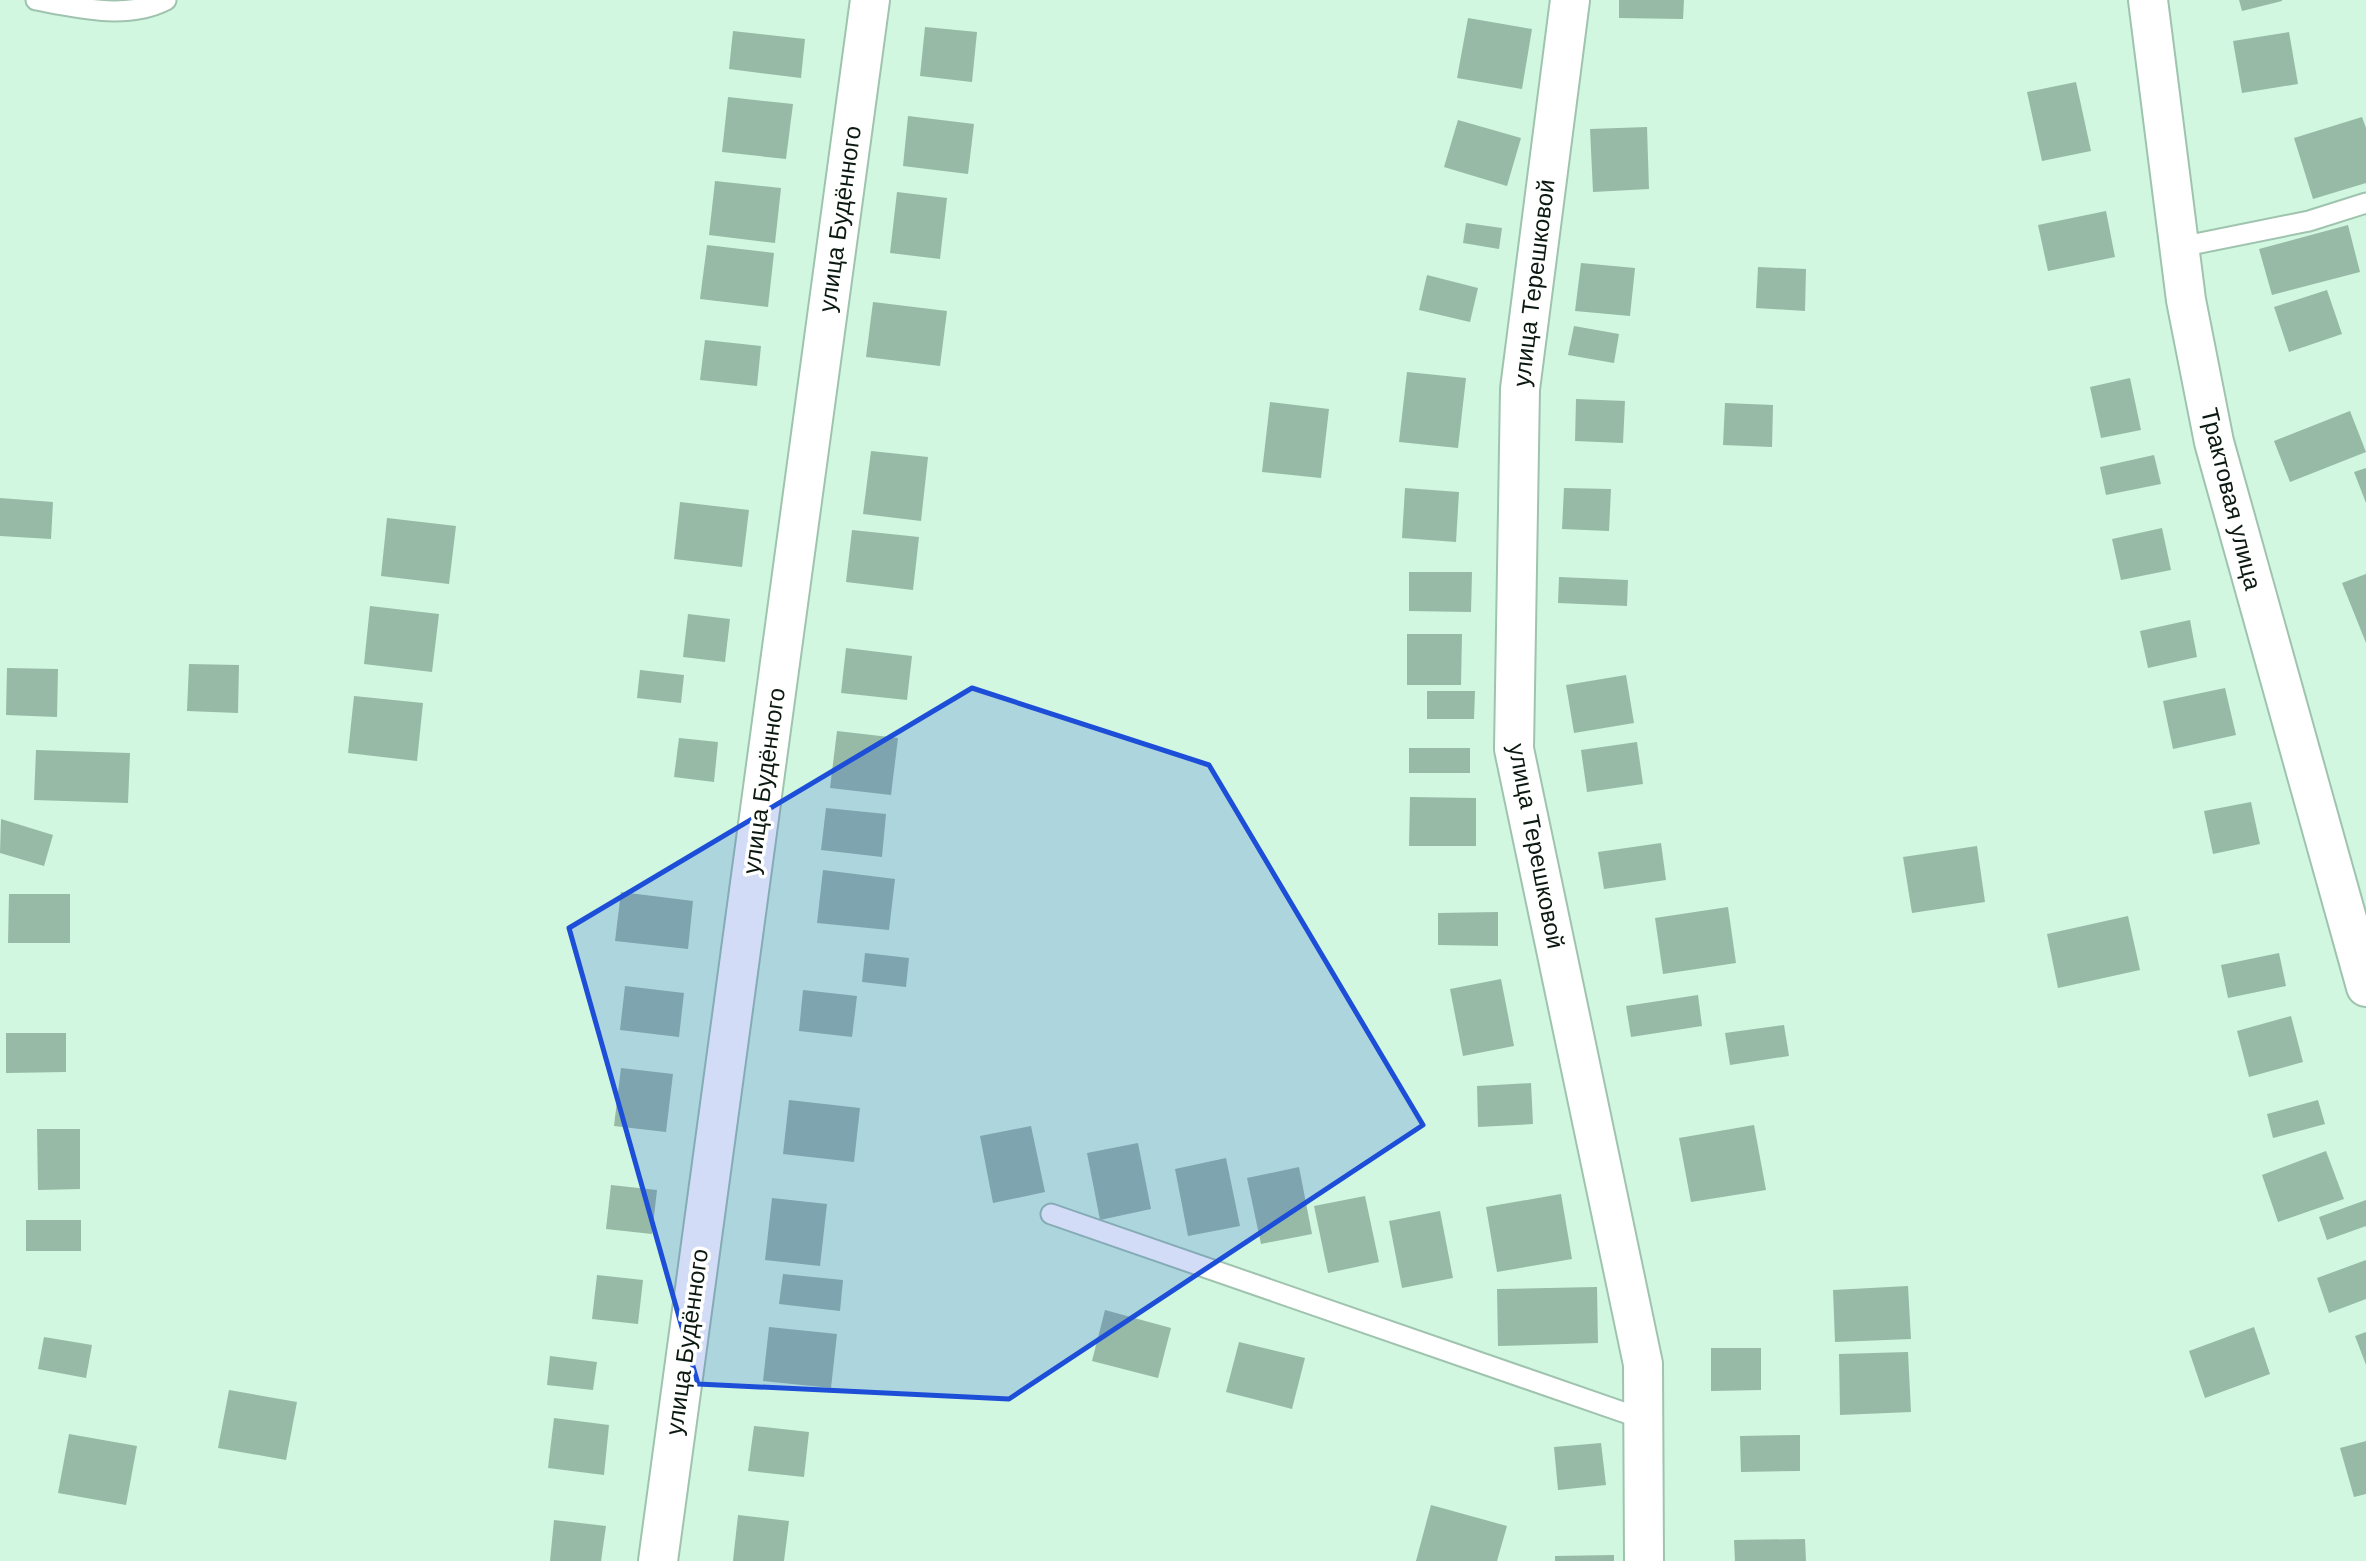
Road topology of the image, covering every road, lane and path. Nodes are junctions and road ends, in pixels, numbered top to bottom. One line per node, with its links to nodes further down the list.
1 (36, 0): 2 (lane)
2 (166, 0)
3 (870, 0): 11 (street, улица Будённого)
4 (1570, 0): 10 (street, улица Терешковой)
5 (2148, 0): 7 (street, Трактовая улица)
6 (2366, 202): 7 (lane)
7 (2179, 247): 8 (street, Трактовая улица)
8 (2366, 986)
9 (1051, 1214): 10 (lane)
10 (1643, 1419): 12 (street, улица Терешковой)
11 (658, 1561)
12 (1644, 1561)

